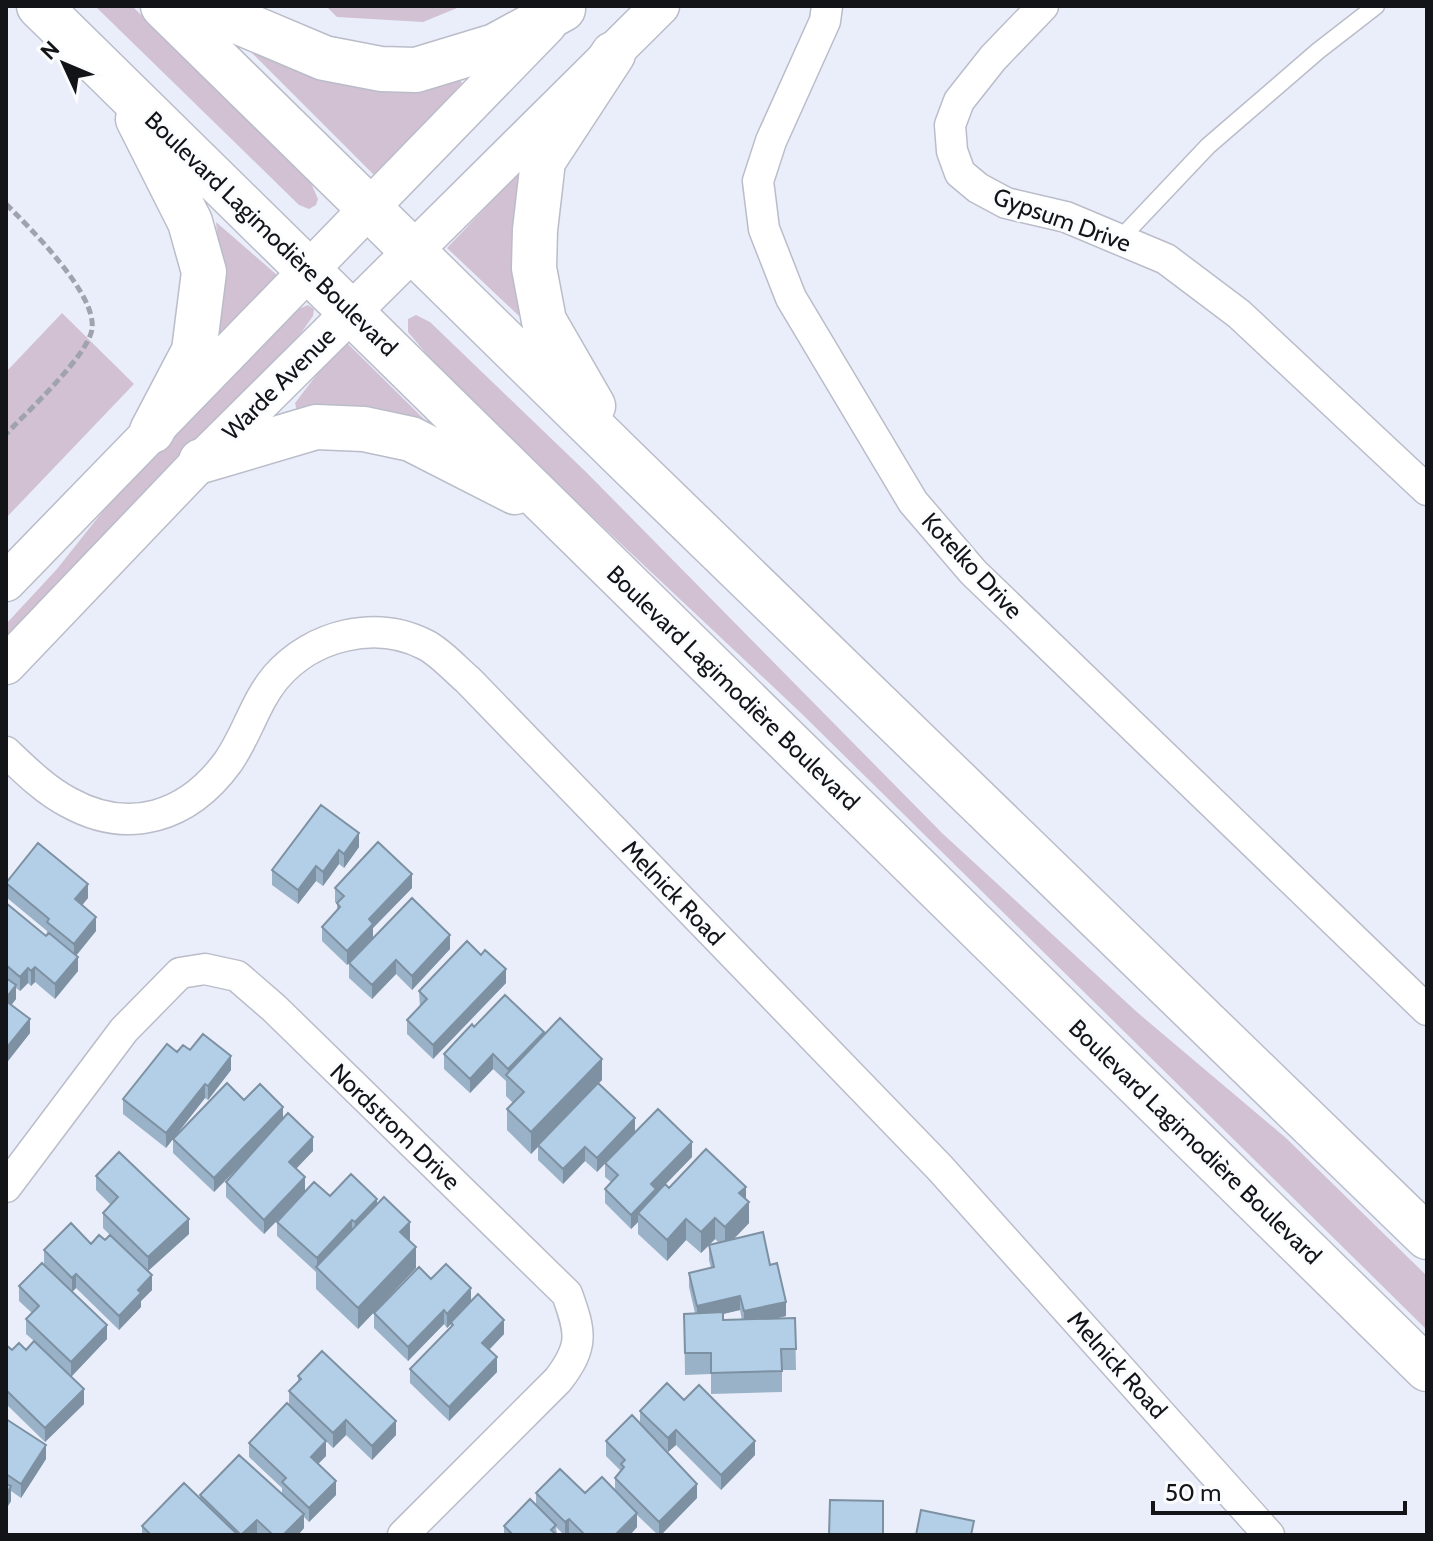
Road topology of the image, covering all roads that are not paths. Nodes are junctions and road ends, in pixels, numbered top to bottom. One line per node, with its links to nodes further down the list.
1 (39, 6): 10 (main road, Boulevard Lagimodière Boulevard)
2 (163, 6): 11 (main road)
3 (201, 6): 8 (main road)
4 (660, 6): 9 (street, Warde Avenue)
5 (827, 6): 24 (street, Kotelko Drive)
6 (1043, 6): 12 (street, Gypsum Drive)
7 (1376, 6): 12 (lane)
8 (564, 8): 11 (street)
9 (613, 54): 13 (street, Warde Avenue); 18 (main road)
10 (123, 89): 14 (main road, Boulevard Lagimodière Boulevard); 16 (main road)
11 (369, 208): 13 (main road); 14 (street)
12 (1120, 239): 19 (street, Gypsum Drive)
13 (413, 251): 15 (street, Warde Avenue); 18 (main road)
14 (309, 271): 15 (main road, Boulevard Lagimodière Boulevard); 16 (street)
15 (351, 313): 17 (street, Warde Avenue); 20 (main road, Boulevard Lagimodière Boulevard)
16 (152, 431): 21 (street)
17 (201, 461): 20 (main road); 22 (street, Warde Avenue)
18 (631, 465): 26 (main road)
19 (1427, 490)
20 (553, 511): 27 (main road, Boulevard Lagimodière Boulevard)
21 (6, 582)
22 (6, 665)
23 (6, 752): 29 (street, Melnick Road)
24 (1427, 1010)
25 (6, 1187): 28 (street, Nordstrom Drive)
26 (1427, 1237)
27 (1427, 1369)
28 (403, 1535)
29 (1269, 1535)

